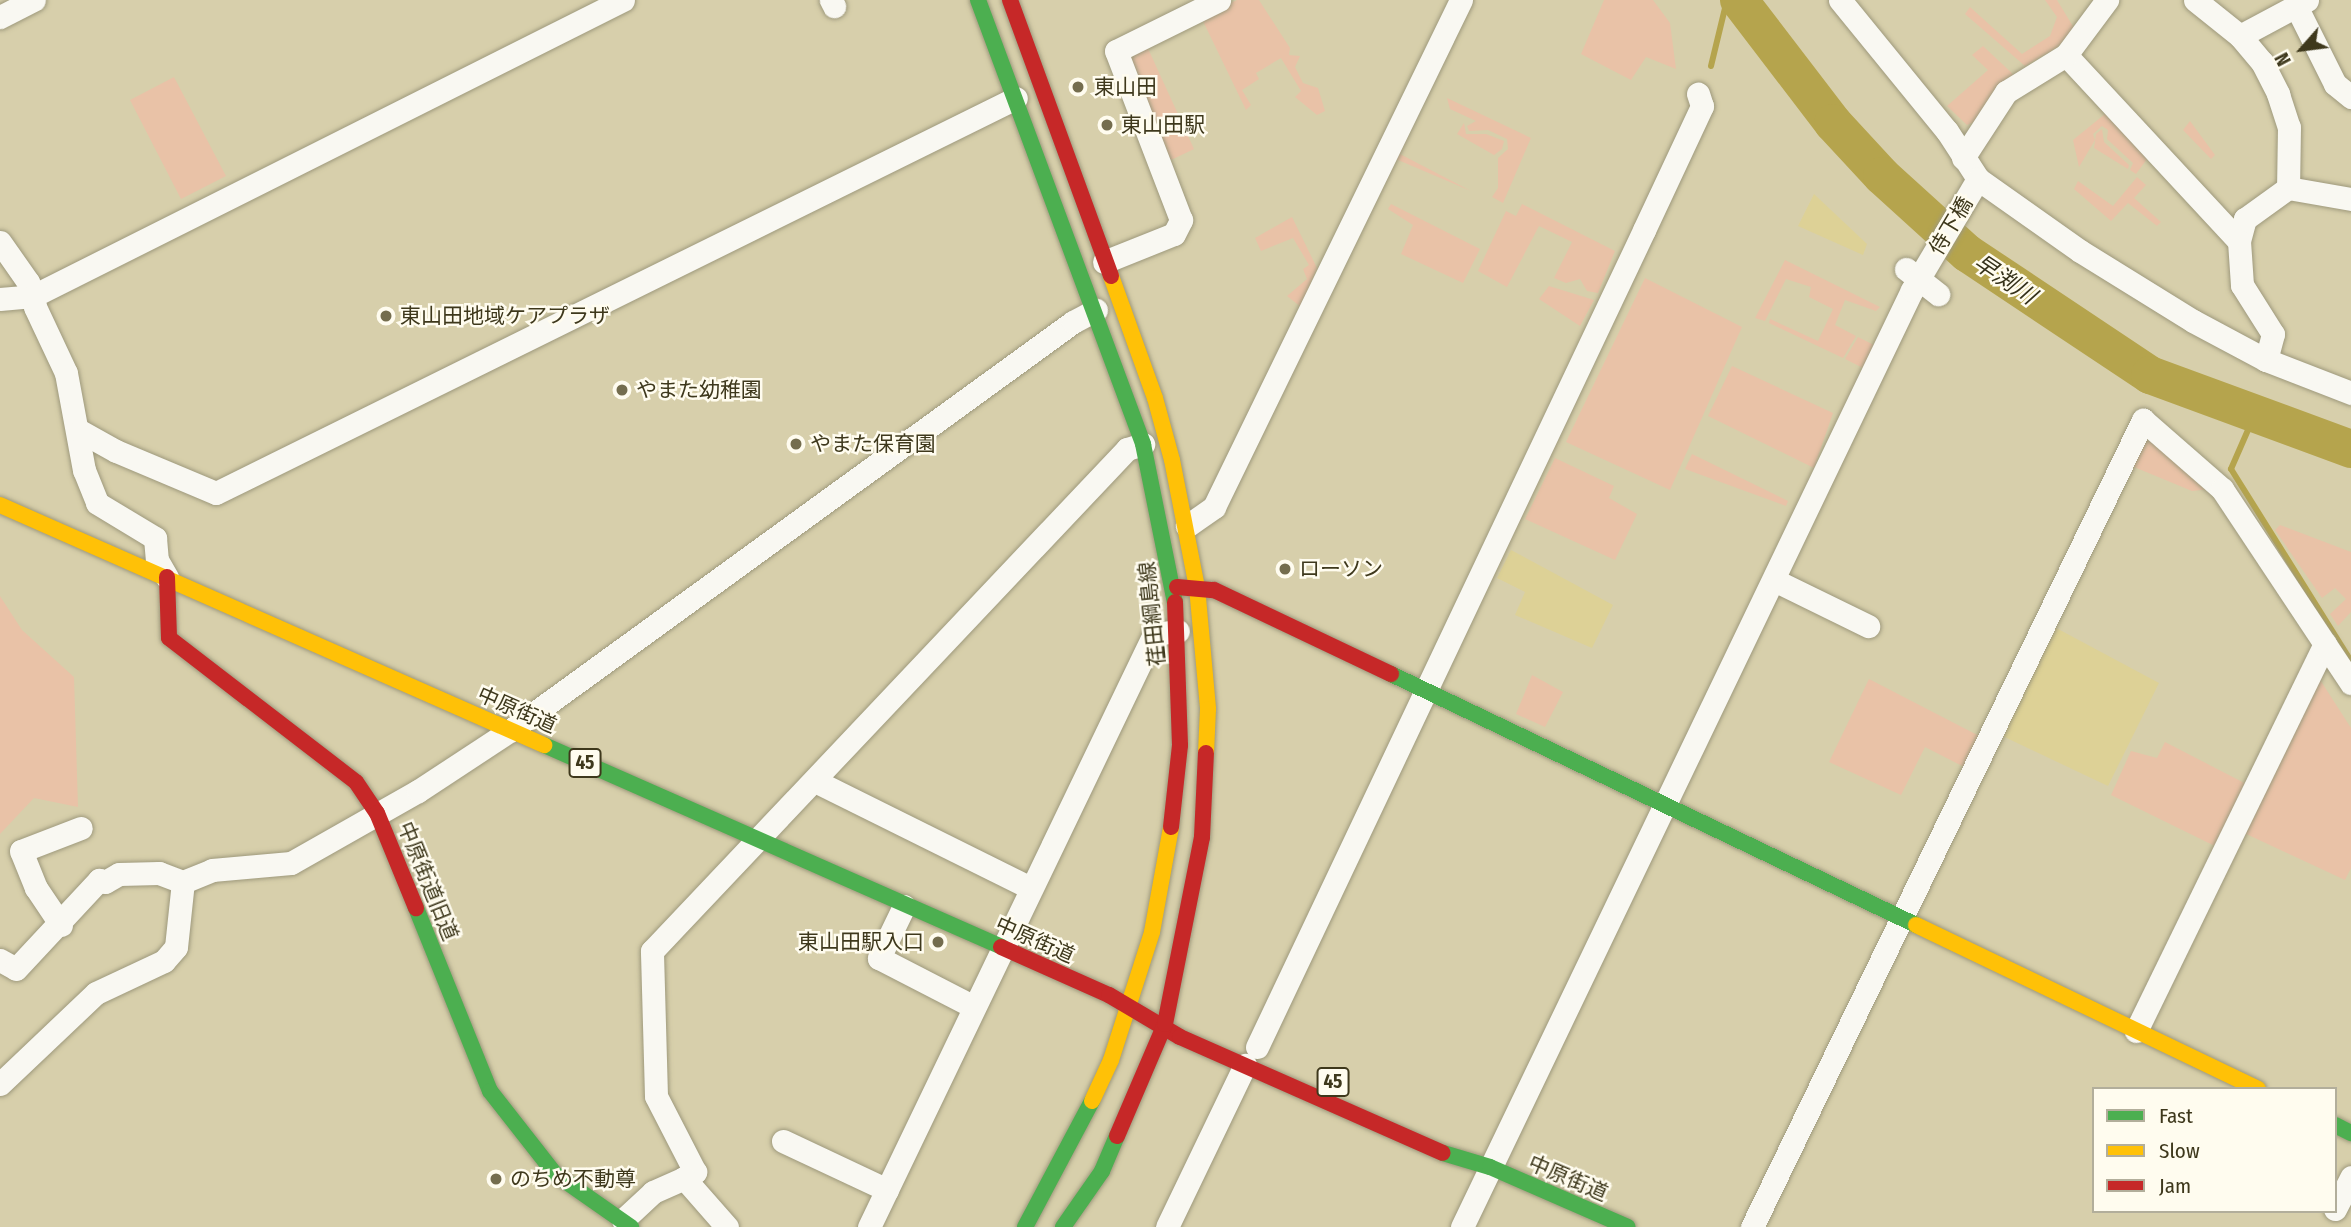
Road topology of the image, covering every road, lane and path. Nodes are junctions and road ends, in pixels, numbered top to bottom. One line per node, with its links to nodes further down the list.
1 (34, 0): 11 (street)
2 (623, 0): 26 (street)
3 (978, 0): 16 (main road, 荏田綱島線)
4 (1010, 0): 23 (main road)
5 (1219, 0): 23 (street)
6 (1461, 0): 34 (street)
7 (1840, 0): 17 (street)
8 (2107, 0): 13 (street)
9 (2195, 0): 12 (street)
10 (2302, 3): 12 (street); 15 (street)
11 (0, 17)
12 (2240, 36): 19 (street)
13 (2066, 55): 17 (street); 21 (street)
14 (1698, 94): 43 (street)
15 (2351, 97)
16 (1016, 98): 28 (main road, 荏田綱島線); 31 (street)
17 (1963, 158): 18 (street)
18 (1978, 179): 24 (street, 侍下橋); 29 (street)
19 (2288, 188): 20 (street); 21 (street)
20 (2351, 199)
21 (2239, 241): 29 (street)
22 (0, 242): 26 (street)
23 (1104, 262): 34 (main road)
24 (1916, 274): 25 (street); 36 (street, 侍下橋)
25 (1938, 294)
26 (33, 296): 27 (street); 31 (street)
27 (0, 299)
28 (1096, 310): 32 (main road, 荏田綱島線); 44 (street)
29 (2266, 360): 30 (street)
30 (2351, 393)
31 (80, 431): 35 (street)
32 (1143, 444): 37 (main road, 荏田綱島線); 45 (street)
33 (0, 505): 35 (main road, 中原街道 / 45)
34 (1186, 526): 38 (main road)
35 (167, 578): 44 (main road, 中原街道 / 45); 47 (main road, 中原街道旧道)
36 (1774, 580): 39 (street); 46 (street, 侍下橋)
37 (1174, 587): 38 (main road); 40 (main road, 荏田綱島線)
38 (1197, 587): 43 (main road); 60 (main road)
39 (1868, 626)
40 (1178, 631): 51 (street); 57 (main road, 荏田綱島線)
41 (2325, 644): 42 (street); 53 (street); 61 (street)
42 (2351, 683)
43 (1424, 692): 46 (main road); 62 (street)
44 (511, 730): 47 (street); 49 (main road, 中原街道 / 45)
45 (815, 781): 49 (street); 51 (street)
46 (1666, 803): 53 (main road); 67 (street, 侍下橋)
47 (377, 813): 50 (street); 72 (main road, 中原街道旧道)
48 (81, 828): 54 (street)
49 (756, 841): 52 (main road, 中原街道 / 45); 69 (street)
50 (183, 882): 54 (street); 63 (street)
51 (1031, 888): 55 (street)
52 (904, 905): 55 (main road, 中原街道 / 45); 58 (street)
53 (1902, 916): 61 (main road); 80 (street)
54 (61, 925): 56 (street)
55 (1003, 948): 57 (main road, 中原街道 / 45); 58 (street)
56 (0, 960)
57 (1131, 1006): 60 (main road, 中原街道 / 45); 75 (main road, 荏田綱島線)
58 (974, 1007): 70 (street)
59 (1188, 1015): 60 (main road, 中原街道 / 45)
60 (1166, 1016): 62 (main road, 中原街道 / 45); 76 (main road)
61 (2137, 1031): 64 (main road)
62 (1255, 1052): 67 (main road, 中原街道 / 45); 77 (street)
63 (0, 1084)
64 (2254, 1087)
65 (1459, 1139): 67 (main road, 中原街道 / 45)
66 (783, 1141): 70 (street)
67 (1490, 1167): 78 (street, 侍下橋); 79 (main road, 中原街道 / 45)
68 (2351, 1177): 71 (street)
69 (684, 1178): 72 (street); 73 (street)
70 (887, 1190): 74 (street)
71 (2337, 1206)
72 (627, 1224)
73 (727, 1227)
74 (869, 1227)
75 (1025, 1227)
76 (1063, 1227)
77 (1167, 1227)
78 (1462, 1227)
79 (1628, 1227)
80 (1752, 1227)

